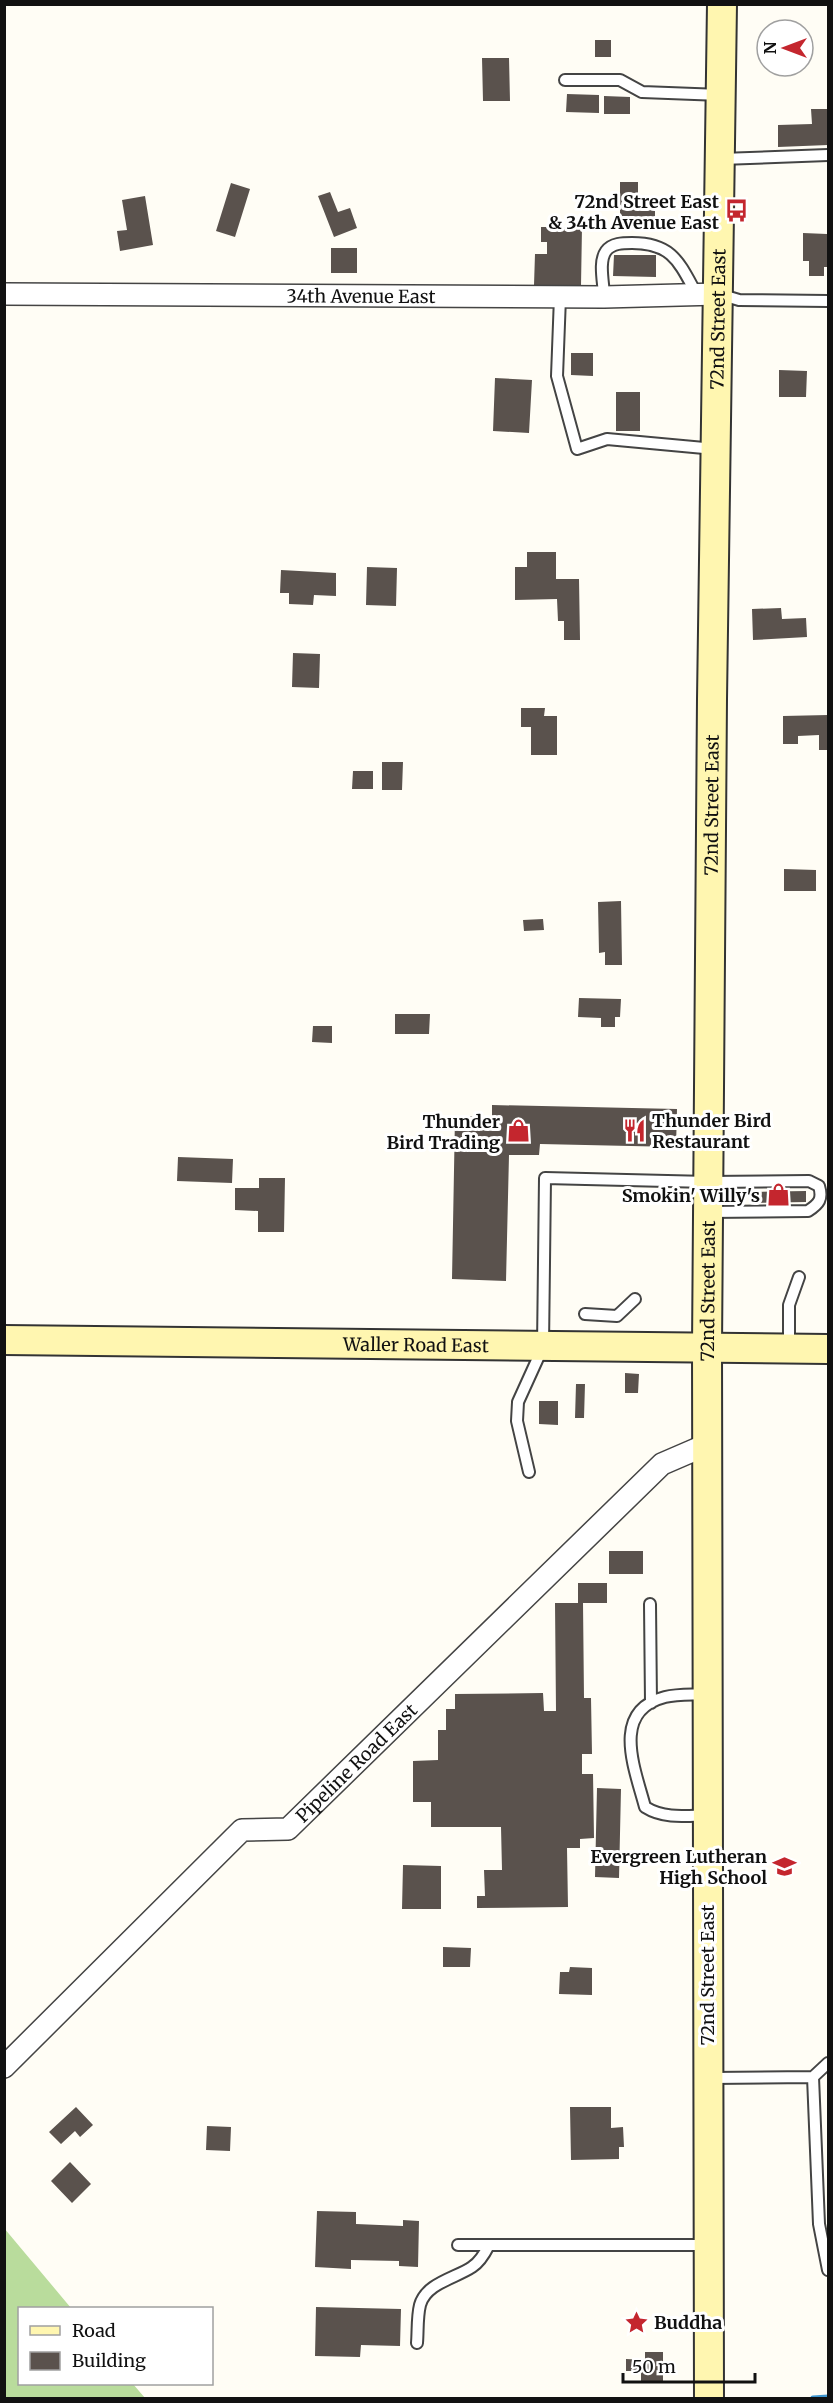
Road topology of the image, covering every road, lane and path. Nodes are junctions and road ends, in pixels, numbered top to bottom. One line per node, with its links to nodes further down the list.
1 (722, 4): 3 (main road, 72nd Street East)
2 (565, 80): 3 (lane)
3 (721, 95): 5 (main road, 72nd Street East)
4 (828, 155): 5 (lane)
5 (721, 159): 7 (main road, 72nd Street East)
6 (4, 294): 8 (street, 34th Avenue East)
7 (707, 294): 9 (street, 34th Avenue East); 9 (lane); 10 (lane); 11 (main road, 72nd Street East)
8 (560, 297): 9 (street, 34th Avenue East); 11 (lane)
9 (604, 297)
10 (828, 301)
11 (715, 449): 12 (main road, 72nd Street East)
12 (708, 1182): 13 (main road, 72nd Street East); 13 (lane); 18 (lane)
13 (708, 1212): 19 (main road, 72nd Street East)
14 (799, 1277): 20 (lane)
15 (635, 1299): 16 (lane)
16 (585, 1314)
17 (4, 1340): 18 (main road, Waller Road East)
18 (543, 1347): 19 (main road, Waller Road East); 23 (lane)
19 (707, 1347): 20 (main road, Waller Road East); 22 (main road, 72nd Street East)
20 (789, 1349): 21 (main road, Waller Road East)
21 (828, 1349)
22 (706, 1445): 25 (main road, 72nd Street East); 29 (street, Pipeline Road East)
23 (529, 1472)
24 (650, 1604): 26 (lane)
25 (708, 1694): 26 (lane); 27 (main road, 72nd Street East)
26 (651, 1703): 27 (lane)
27 (708, 1815): 31 (main road, 72nd Street East)
28 (828, 2063): 30 (lane)
29 (4, 2067)
30 (813, 2077): 31 (lane); 35 (lane)
31 (707, 2078): 34 (main road, 72nd Street East)
32 (458, 2245): 33 (lane)
33 (489, 2245): 34 (lane); 36 (lane)
34 (708, 2245): 37 (main road, 72nd Street East)
35 (828, 2270)
36 (417, 2343)
37 (709, 2398)

